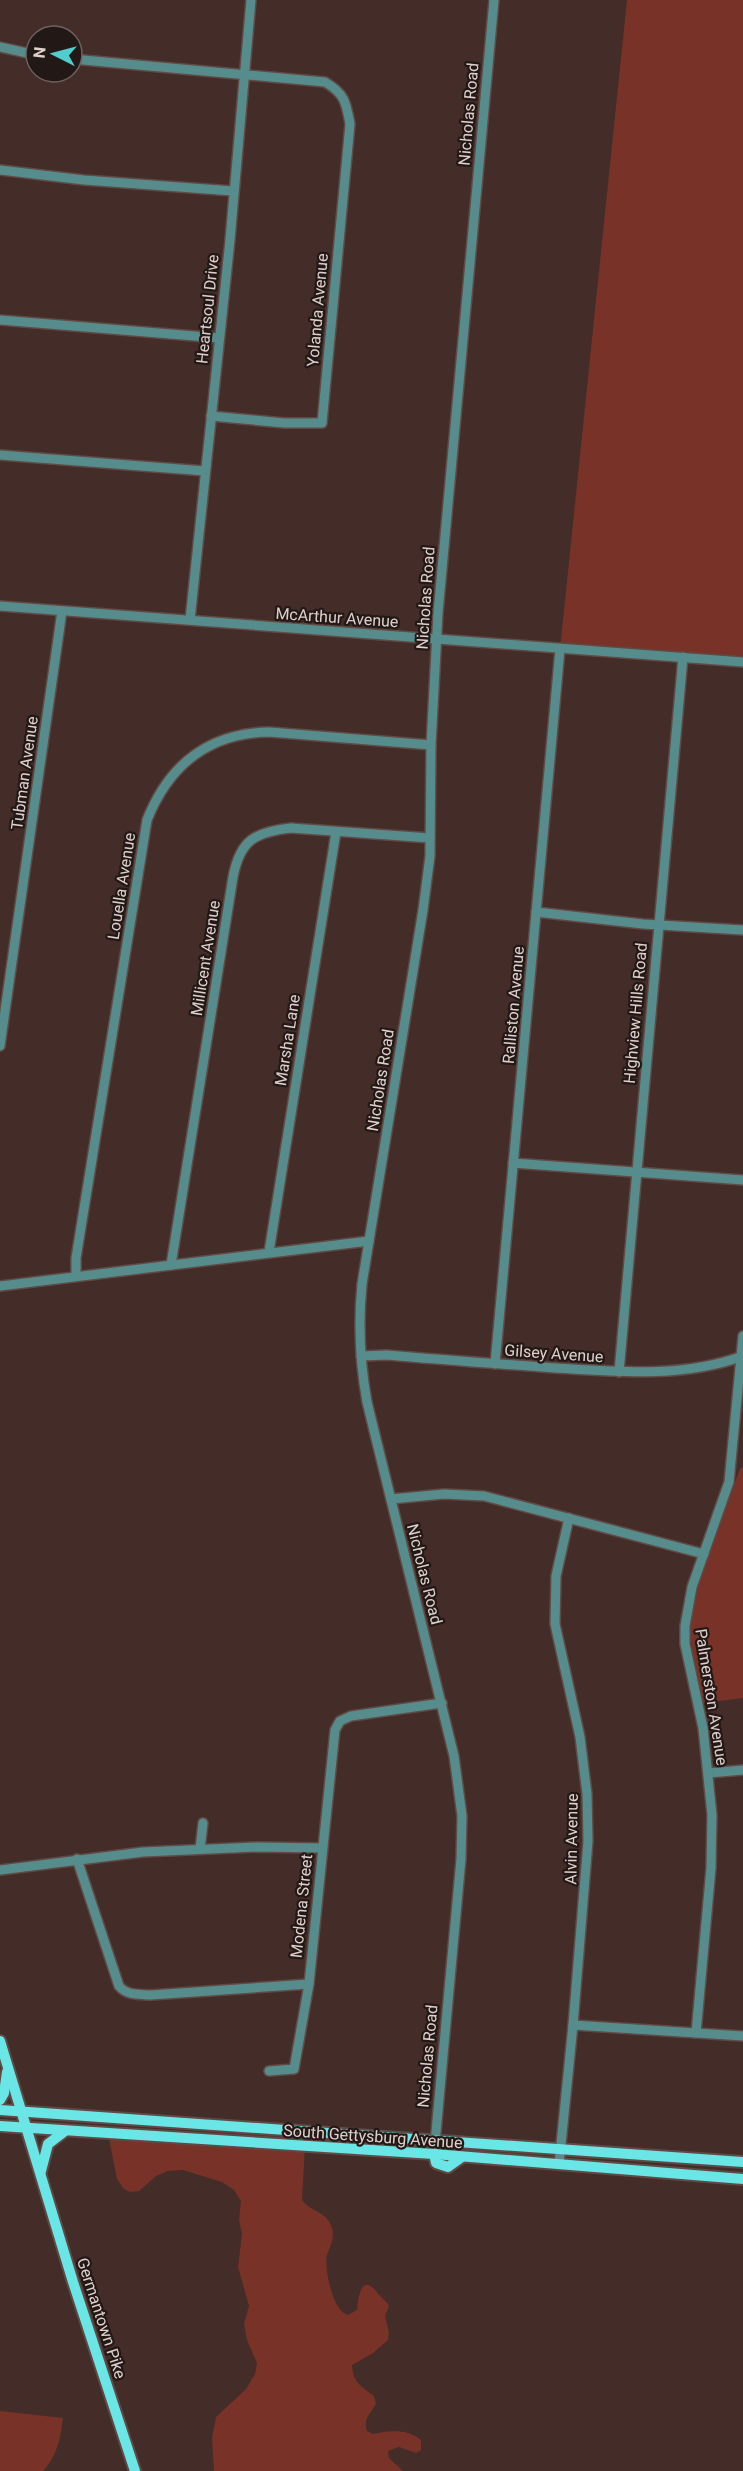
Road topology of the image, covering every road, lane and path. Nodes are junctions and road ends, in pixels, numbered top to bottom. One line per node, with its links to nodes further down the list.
1 (251, 0): 6 (street, Heartsoul Drive)
2 (494, 0): 17 (street, Nicholas Road)
3 (0, 48): 4 (street)
4 (24, 53)
5 (84, 60): 6 (street)
6 (244, 74): 8 (street, Heartsoul Drive); 11 (street, Yolanda Avenue)
7 (0, 170): 8 (street)
8 (234, 191): 10 (street, Heartsoul Drive)
9 (0, 320): 10 (street)
10 (219, 338): 11 (street, Heartsoul Drive)
11 (211, 416): 13 (street, Heartsoul Drive)
12 (0, 455): 13 (street)
13 (205, 471): 16 (street, Heartsoul Drive)
14 (0, 606): 15 (street, McArthur Avenue)
15 (62, 611): 16 (street, McArthur Avenue); 27 (street, Tubman Avenue)
16 (190, 620): 17 (street, McArthur Avenue)
17 (438, 640): 18 (street, McArthur Avenue); 21 (street, Nicholas Road)
18 (560, 650): 19 (street, McArthur Avenue); 24 (street, Ralliston Avenue)
19 (683, 657): 20 (street, McArthur Avenue); 25 (street, Highview Hills Road)
20 (743, 662)
21 (431, 744): 23 (street, Nicholas Road); 35 (street, Louella Avenue)
22 (336, 832): 23 (street, Millicent Avenue); 33 (street, Marsha Lane); 34 (street, Millicent Avenue)
23 (430, 838): 32 (street, Nicholas Road)
24 (536, 912): 25 (street); 29 (street, Ralliston Avenue)
25 (659, 925): 26 (street); 30 (street, Highview Hills Road)
26 (743, 930)
27 (1, 1036): 28 (street, Tubman Avenue)
28 (0, 1046)
29 (513, 1163): 30 (street); 40 (street, Ralliston Avenue)
30 (636, 1172): 31 (street); 41 (street, Highview Hills Road)
31 (743, 1180)
32 (369, 1241): 33 (street); 38 (street, Nicholas Road)
33 (269, 1252): 34 (street)
34 (171, 1264): 35 (street)
35 (76, 1276): 36 (street)
36 (0, 1286)
37 (743, 1336): 39 (street, Palmerston Avenue)
38 (361, 1356): 40 (street, Gilsey Avenue); 42 (street, Nicholas Road)
39 (742, 1357): 41 (street, Gilsey Avenue); 44 (street, Palmerston Avenue)
40 (495, 1364): 41 (street, Gilsey Avenue)
41 (618, 1372)
42 (391, 1499): 43 (street); 45 (street, Nicholas Road)
43 (569, 1518): 44 (street); 54 (street, Alvin Avenue)
44 (704, 1554): 47 (street, Palmerston Avenue)
45 (442, 1703): 49 (street, Modena Street); 66 (street, Nicholas Road)
46 (743, 1770): 47 (street)
47 (709, 1773): 55 (street, Palmerston Avenue)
48 (203, 1823): 50 (street)
49 (322, 1848): 50 (street); 53 (street, Modena Street)
50 (200, 1849): 51 (street)
51 (77, 1859): 52 (street); 53 (street)
52 (0, 1870)
53 (309, 1984): 59 (street, Modena Street)
54 (573, 2025): 55 (street); 67 (street, Alvin Avenue)
55 (696, 2033): 56 (street)
56 (743, 2036)
57 (0, 2042): 58 (main road, Germantown Pike)
58 (8, 2066): 60 (main road); 62 (main road, Germantown Pike)
59 (269, 2071)
60 (0, 2100)
61 (0, 2110): 62 (main road, South Gettysburg Avenue)
62 (20, 2111): 64 (main road, Germantown Pike); 66 (main road, South Gettysburg Avenue)
63 (0, 2126): 64 (main road, South Gettysburg Avenue)
64 (25, 2127): 65 (main road, South Gettysburg Avenue); 71 (main road, Germantown Pike)
65 (67, 2131): 68 (main road, South Gettysburg Avenue); 71 (main road)
66 (435, 2141): 67 (main road, South Gettysburg Avenue); 68 (street, Nicholas Road)
67 (560, 2148): 69 (main road, South Gettysburg Avenue); 70 (street, Alvin Avenue)
68 (434, 2154): 70 (main road, South Gettysburg Avenue)
69 (743, 2162)
70 (558, 2164): 72 (main road, South Gettysburg Avenue)
71 (40, 2175): 73 (main road, Germantown Pike)
72 (743, 2179)
73 (135, 2471)

